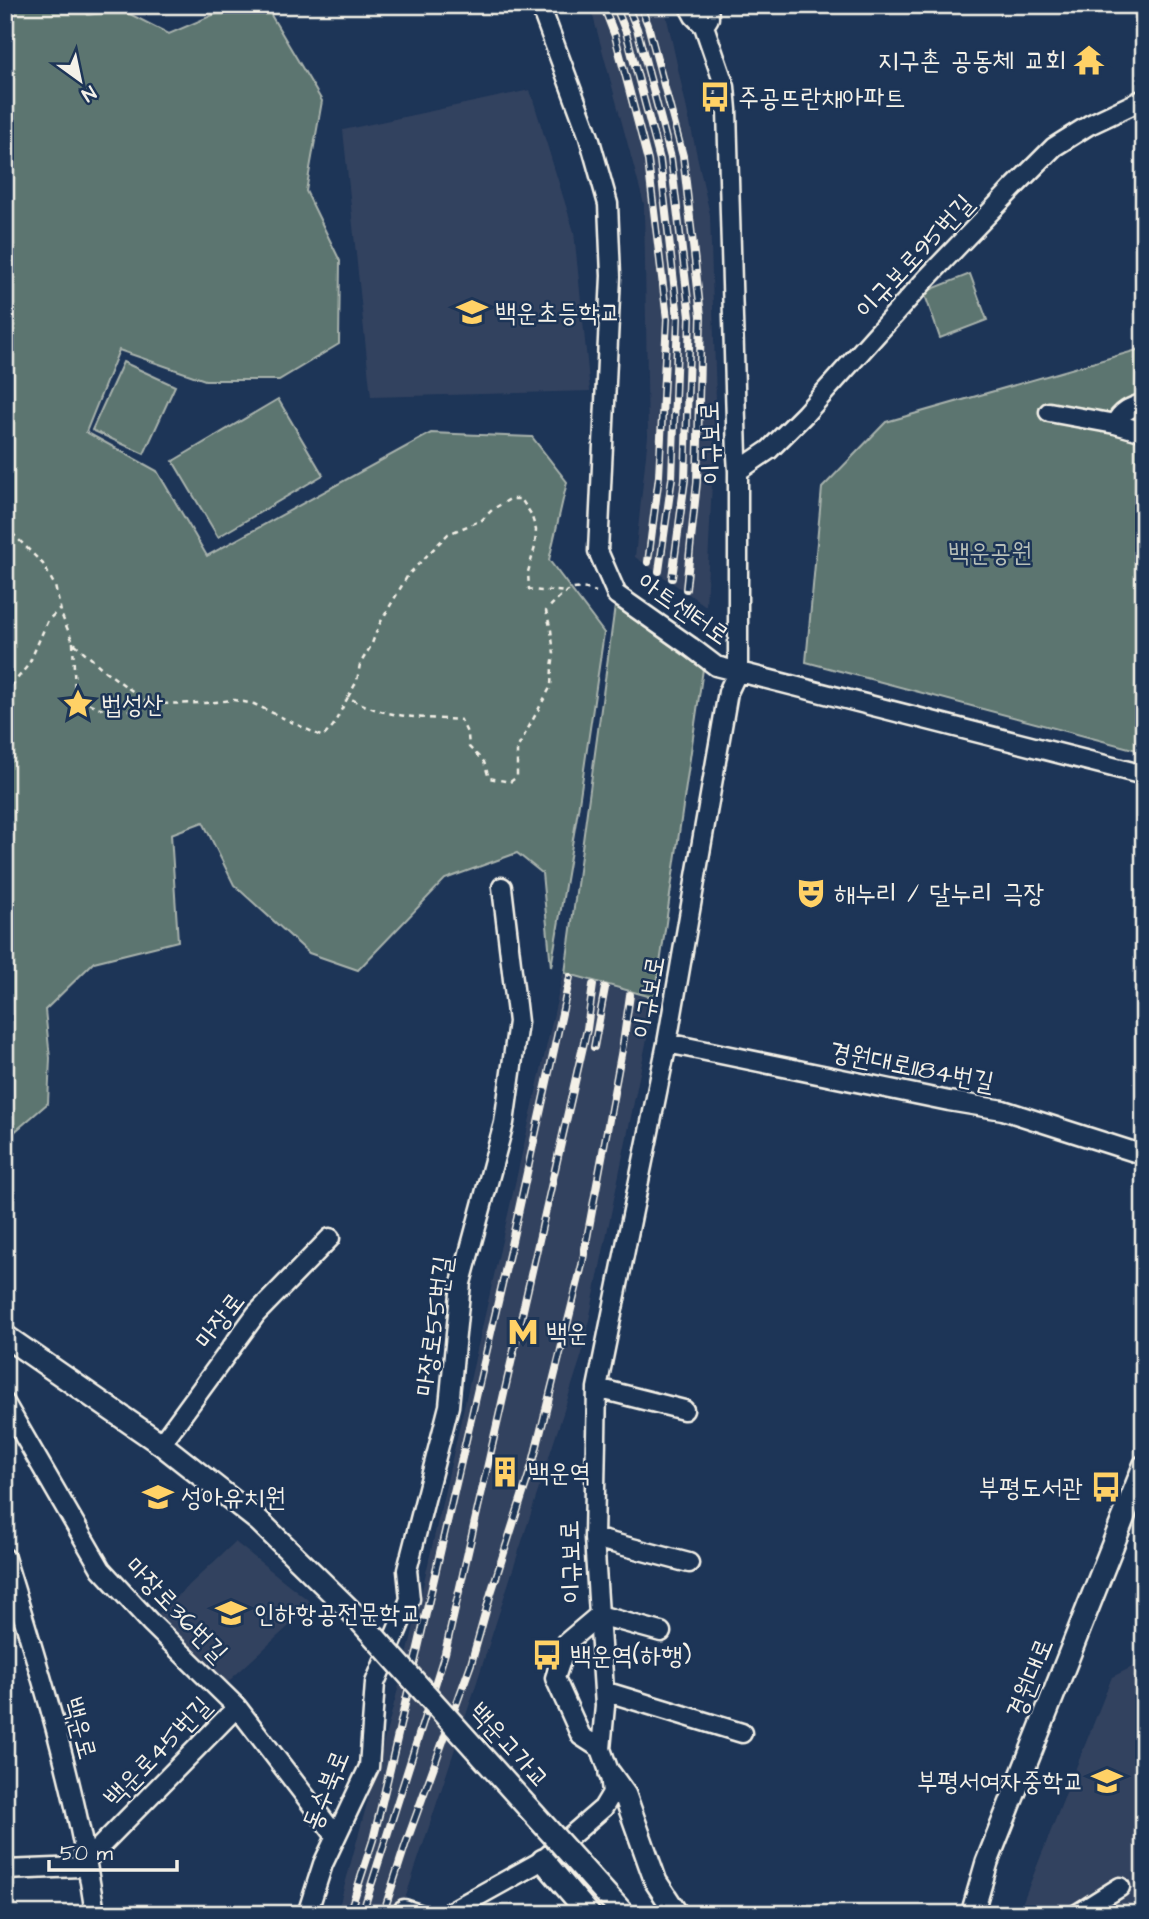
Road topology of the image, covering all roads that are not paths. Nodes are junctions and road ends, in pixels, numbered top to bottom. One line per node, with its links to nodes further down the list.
1 (540, 5): 11 (street, 아트센터로, bridge)
2 (688, 5): 4 (street)
3 (708, 5): 4 (street, 이규보로)
4 (704, 26): 10 (street, 이규보로)
5 (1144, 99): 10 (street, 이규보로95번길)
6 (1144, 403): 8 (street)
7 (1049, 412): 8 (street)
8 (1115, 424): 9 (street)
9 (1144, 432)
10 (738, 471): 11 (street, 이규보로)
11 (738, 671): 12 (street, 아트센터로); 14 (street, 이규보로)
12 (1144, 775)
13 (502, 887): 28 (street, 마장로55번길)
14 (667, 1043): 15 (street, 경원대로1184번길); 18 (street, 이규보로)
15 (1144, 1155)
16 (330, 1238): 21 (street, 마장로)
17 (5, 1336): 21 (main road)
18 (597, 1388): 20 (street); 23 (street, 이규보로)
19 (5, 1403): 30 (street, 마장로36번길)
20 (684, 1410)
21 (161, 1444): 43 (main road, 백운고가교, bridge)
22 (1144, 1465): 45 (main road, 경원대로)
23 (594, 1538): 25 (street); 26 (street, 이규보로)
24 (5, 1558): 35 (street, 백운로)
25 (689, 1563)
26 (599, 1615): 27 (street); 29 (street, 이규보로); 32 (street)
27 (661, 1632)
28 (375, 1683): 34 (street, 동수북로)
29 (604, 1691): 31 (street); 32 (street, 이규보로)
30 (237, 1707): 34 (street, 마장로36번길); 35 (street, 백운로45번길)
31 (742, 1733)
32 (601, 1749): 33 (street, 이규보로)
33 (610, 1774): 36 (street); 44 (main road)
34 (335, 1835): 40 (street, 동수북로)
35 (86, 1860): 37 (street); 39 (street, 백운로)
36 (542, 1860): 41 (street); 42 (main road)
37 (5, 1870)
38 (1120, 1887): 46 (street)
39 (94, 1913)
40 (307, 1914)
41 (446, 1914)
42 (589, 1914)
43 (624, 1914)
44 (677, 1914)
45 (972, 1914)
46 (1077, 1914)

